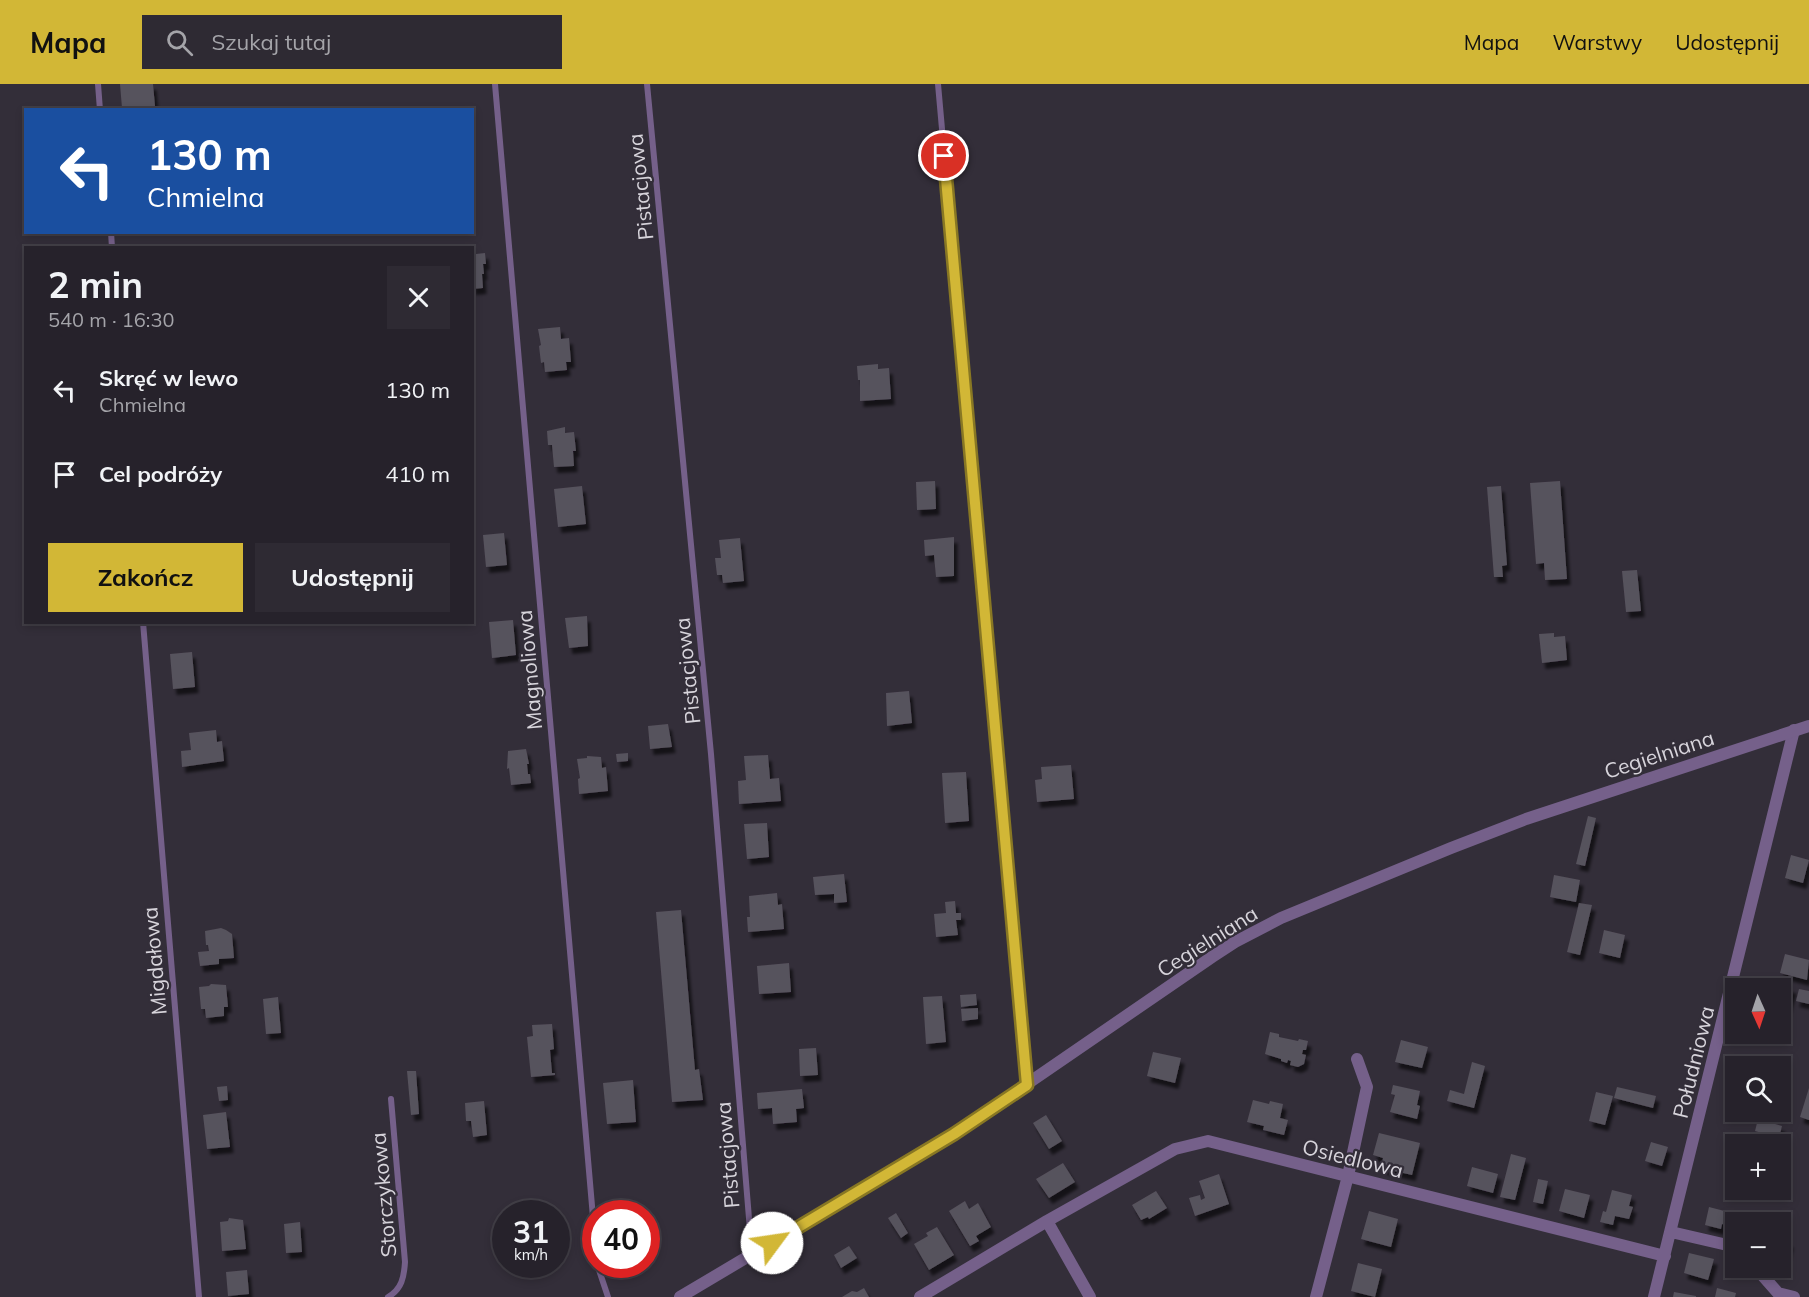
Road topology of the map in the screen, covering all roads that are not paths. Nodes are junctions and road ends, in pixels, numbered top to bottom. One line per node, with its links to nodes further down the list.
1 (98, 84): 5 (lane)
2 (495, 84): 13 (lane, Magnoliowa)
3 (647, 84): 17 (lane, Pistacjowa)
4 (938, 84): 10 (lane)
5 (100, 108)
6 (143, 624): 21 (lane, Migdałowa)
7 (1809, 726): 8 (street, Cegielniana)
8 (1794, 730): 10 (street, Cegielniana); 15 (street, Południowa)
9 (1357, 1059): 12 (street)
10 (1027, 1085): 17 (street, Cegielniana)
11 (391, 1100): 22 (lane, Storczykowa)
12 (1348, 1176): 14 (street, Osiedlowa); 18 (street, Osiedlowa); 27 (street)
13 (592, 1200)
14 (1047, 1221): 25 (street, Osiedlowa); 26 (street)
15 (1671, 1232): 16 (street); 18 (street, Południowa)
16 (1725, 1244)
17 (752, 1255): 24 (street, Cegielniana)
18 (1665, 1256): 28 (street, Południowa)
19 (602, 1278): 23 (lane)
20 (1765, 1278): 29 (street)
21 (199, 1297)
22 (388, 1297)
23 (608, 1297)
24 (680, 1297)
25 (920, 1297)
26 (1090, 1297)
27 (1316, 1297)
28 (1654, 1297)
29 (1794, 1297)

